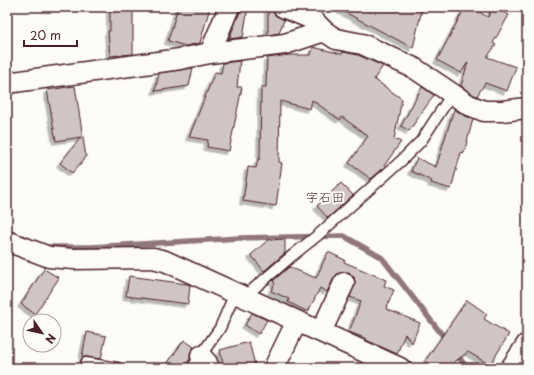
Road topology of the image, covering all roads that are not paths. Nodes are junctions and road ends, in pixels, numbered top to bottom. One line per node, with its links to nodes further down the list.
1 (229, 7): 4 (street)
2 (283, 7): 3 (street)
3 (324, 31): 4 (street); 6 (street)
4 (210, 53): 5 (street)
5 (7, 84)
6 (452, 94): 7 (street); 10 (lane)
7 (527, 108)
8 (7, 241): 10 (street)
9 (344, 284): 12 (street)
10 (240, 295): 11 (street); 15 (lane)
11 (296, 321): 12 (street); 18 (street)
12 (321, 332): 16 (street)
13 (527, 344): 19 (street)
14 (86, 363): 17 (lane)
15 (200, 364)
16 (396, 367)
17 (117, 368)
18 (274, 368)
19 (511, 368)

